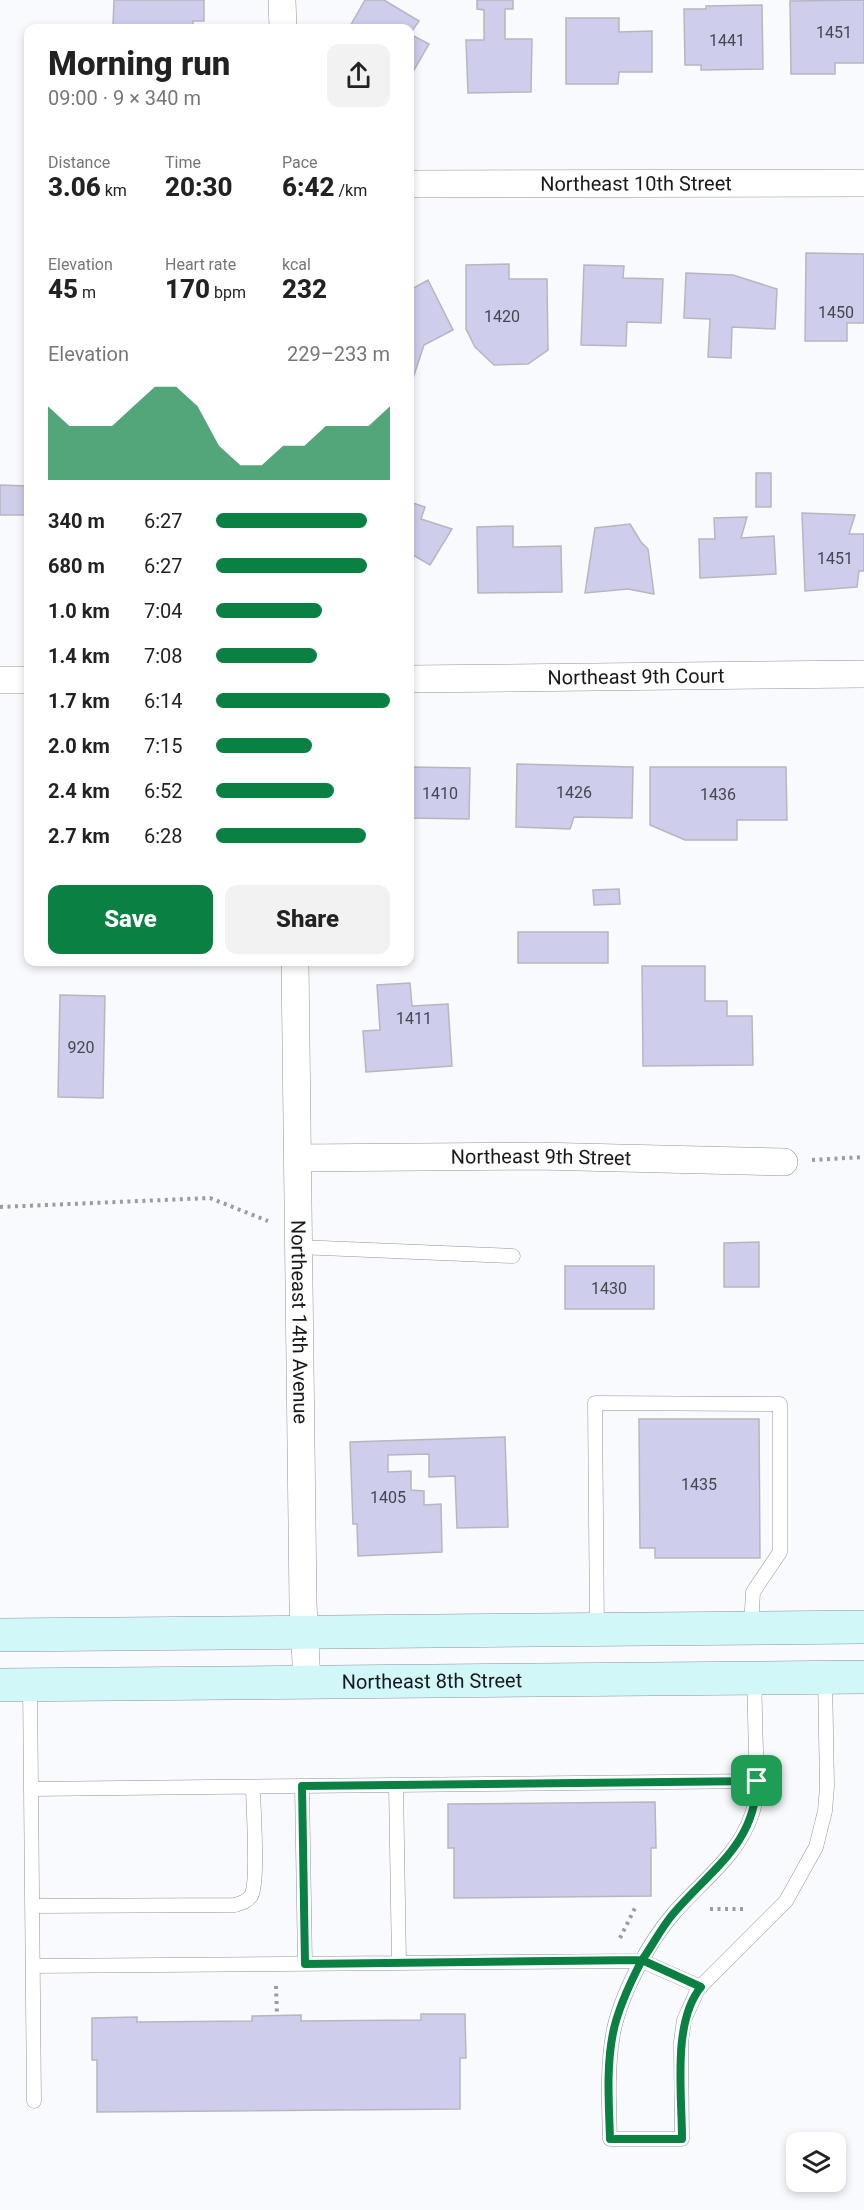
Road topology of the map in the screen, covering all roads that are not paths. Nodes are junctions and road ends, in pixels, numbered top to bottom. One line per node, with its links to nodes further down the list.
1 (282, 0): 2 (street)
2 (282, 24)
3 (864, 183): 4 (street, Northeast 10th Street)
4 (414, 184)
5 (864, 674): 6 (street, Northeast 9th Court)
6 (414, 679)
7 (0, 680): 8 (street)
8 (24, 680)
9 (295, 966): 10 (street, Northeast 14th Avenue)
10 (297, 1158): 11 (street, Northeast 9th Street); 12 (street, Northeast 14th Avenue)
11 (784, 1162)
12 (298, 1240): 13 (lane); 18 (street, Northeast 14th Avenue)
13 (513, 1256)
14 (824, 1627): 15 (main road); 16 (main road); 21 (main road)
15 (864, 1627)
16 (751, 1628): 17 (main road); 17 (lane); 20 (main road)
17 (597, 1629): 18 (main road)
18 (303, 1632): 19 (main road); 23 (street, Northeast 14th Avenue)
19 (0, 1635)
20 (754, 1677): 21 (main road, Northeast 8th Street); 23 (main road, Northeast 8th Street); 25 (lane)
21 (825, 1677): 22 (main road, Northeast 8th Street); 35 (lane)
22 (864, 1677)
23 (307, 1683): 24 (main road, Northeast 8th Street)
24 (15, 1685): 29 (lane)
25 (757, 1781): 26 (lane); 31 (lane)
26 (396, 1785): 27 (lane); 32 (lane)
27 (302, 1786): 28 (lane); 33 (lane)
28 (253, 1787): 29 (lane); 30 (lane)
29 (31, 1789): 30 (lane)
30 (32, 1906): 34 (lane)
31 (642, 1960): 32 (lane); 35 (lane); 35 (lane)
32 (399, 1963): 33 (lane)
33 (305, 1964): 34 (lane)
34 (33, 1966): 36 (lane)
35 (701, 1987)
36 (34, 2101)

